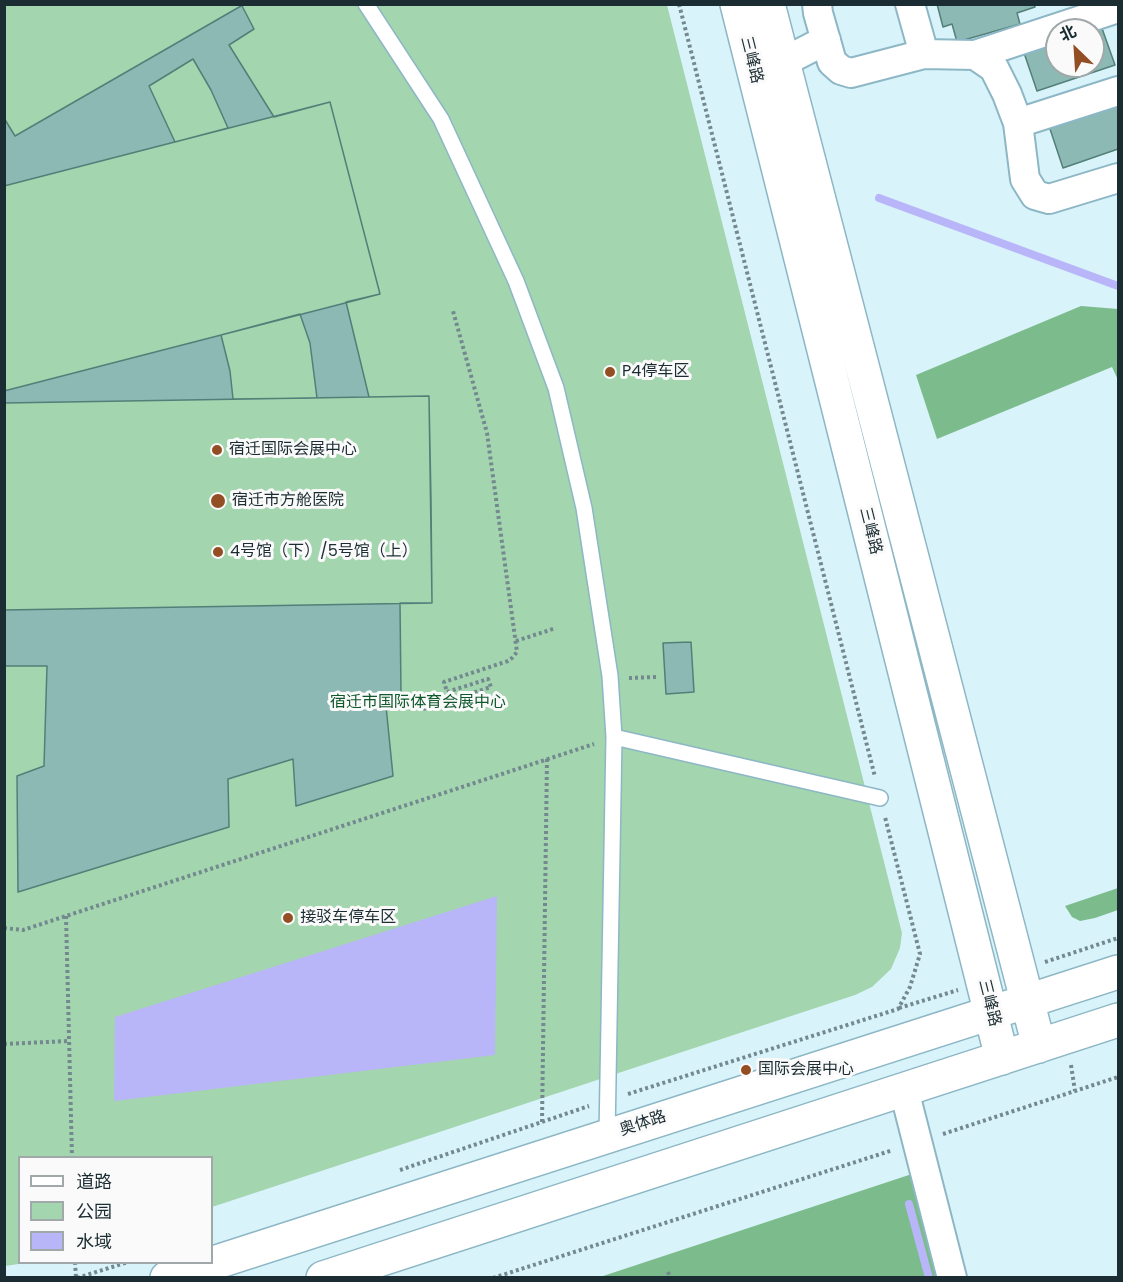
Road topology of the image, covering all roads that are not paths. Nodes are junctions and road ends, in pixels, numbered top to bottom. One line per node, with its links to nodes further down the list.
1 (366, 4): 14 (lane)
2 (737, 4): 10 (main road, 三峰路)
3 (768, 4): 10 (main road, 三峰路)
4 (817, 4): 7 (street)
5 (910, 4): 8 (street)
6 (1119, 8): 9 (street)
7 (826, 40): 8 (street); 10 (street)
8 (924, 54): 9 (street)
9 (975, 55): 12 (street)
10 (769, 69): 17 (main road, 三峰路); 18 (main road, 三峰路)
11 (1119, 91): 12 (street)
12 (1018, 123): 13 (street)
13 (1119, 177)
14 (614, 737): 15 (lane); 23 (lane)
15 (880, 798)
16 (1119, 972): 17 (main road, 奥体路)
17 (1027, 1002): 18 (main road, 奥体路); 20 (main road, 三峰路)
18 (991, 1013): 21 (main road, 三峰路); 23 (main road, 奥体路)
19 (1119, 1020): 20 (main road)
20 (1039, 1046): 21 (main road)
21 (1002, 1058): 22 (main road)
22 (904, 1090): 27 (main road); 28 (street)
23 (607, 1136): 24 (main road, 奥体路)
24 (213, 1263)
25 (210, 1264): 26 (main road, 奥体路)
26 (167, 1278)
27 (323, 1278)
28 (952, 1278)

